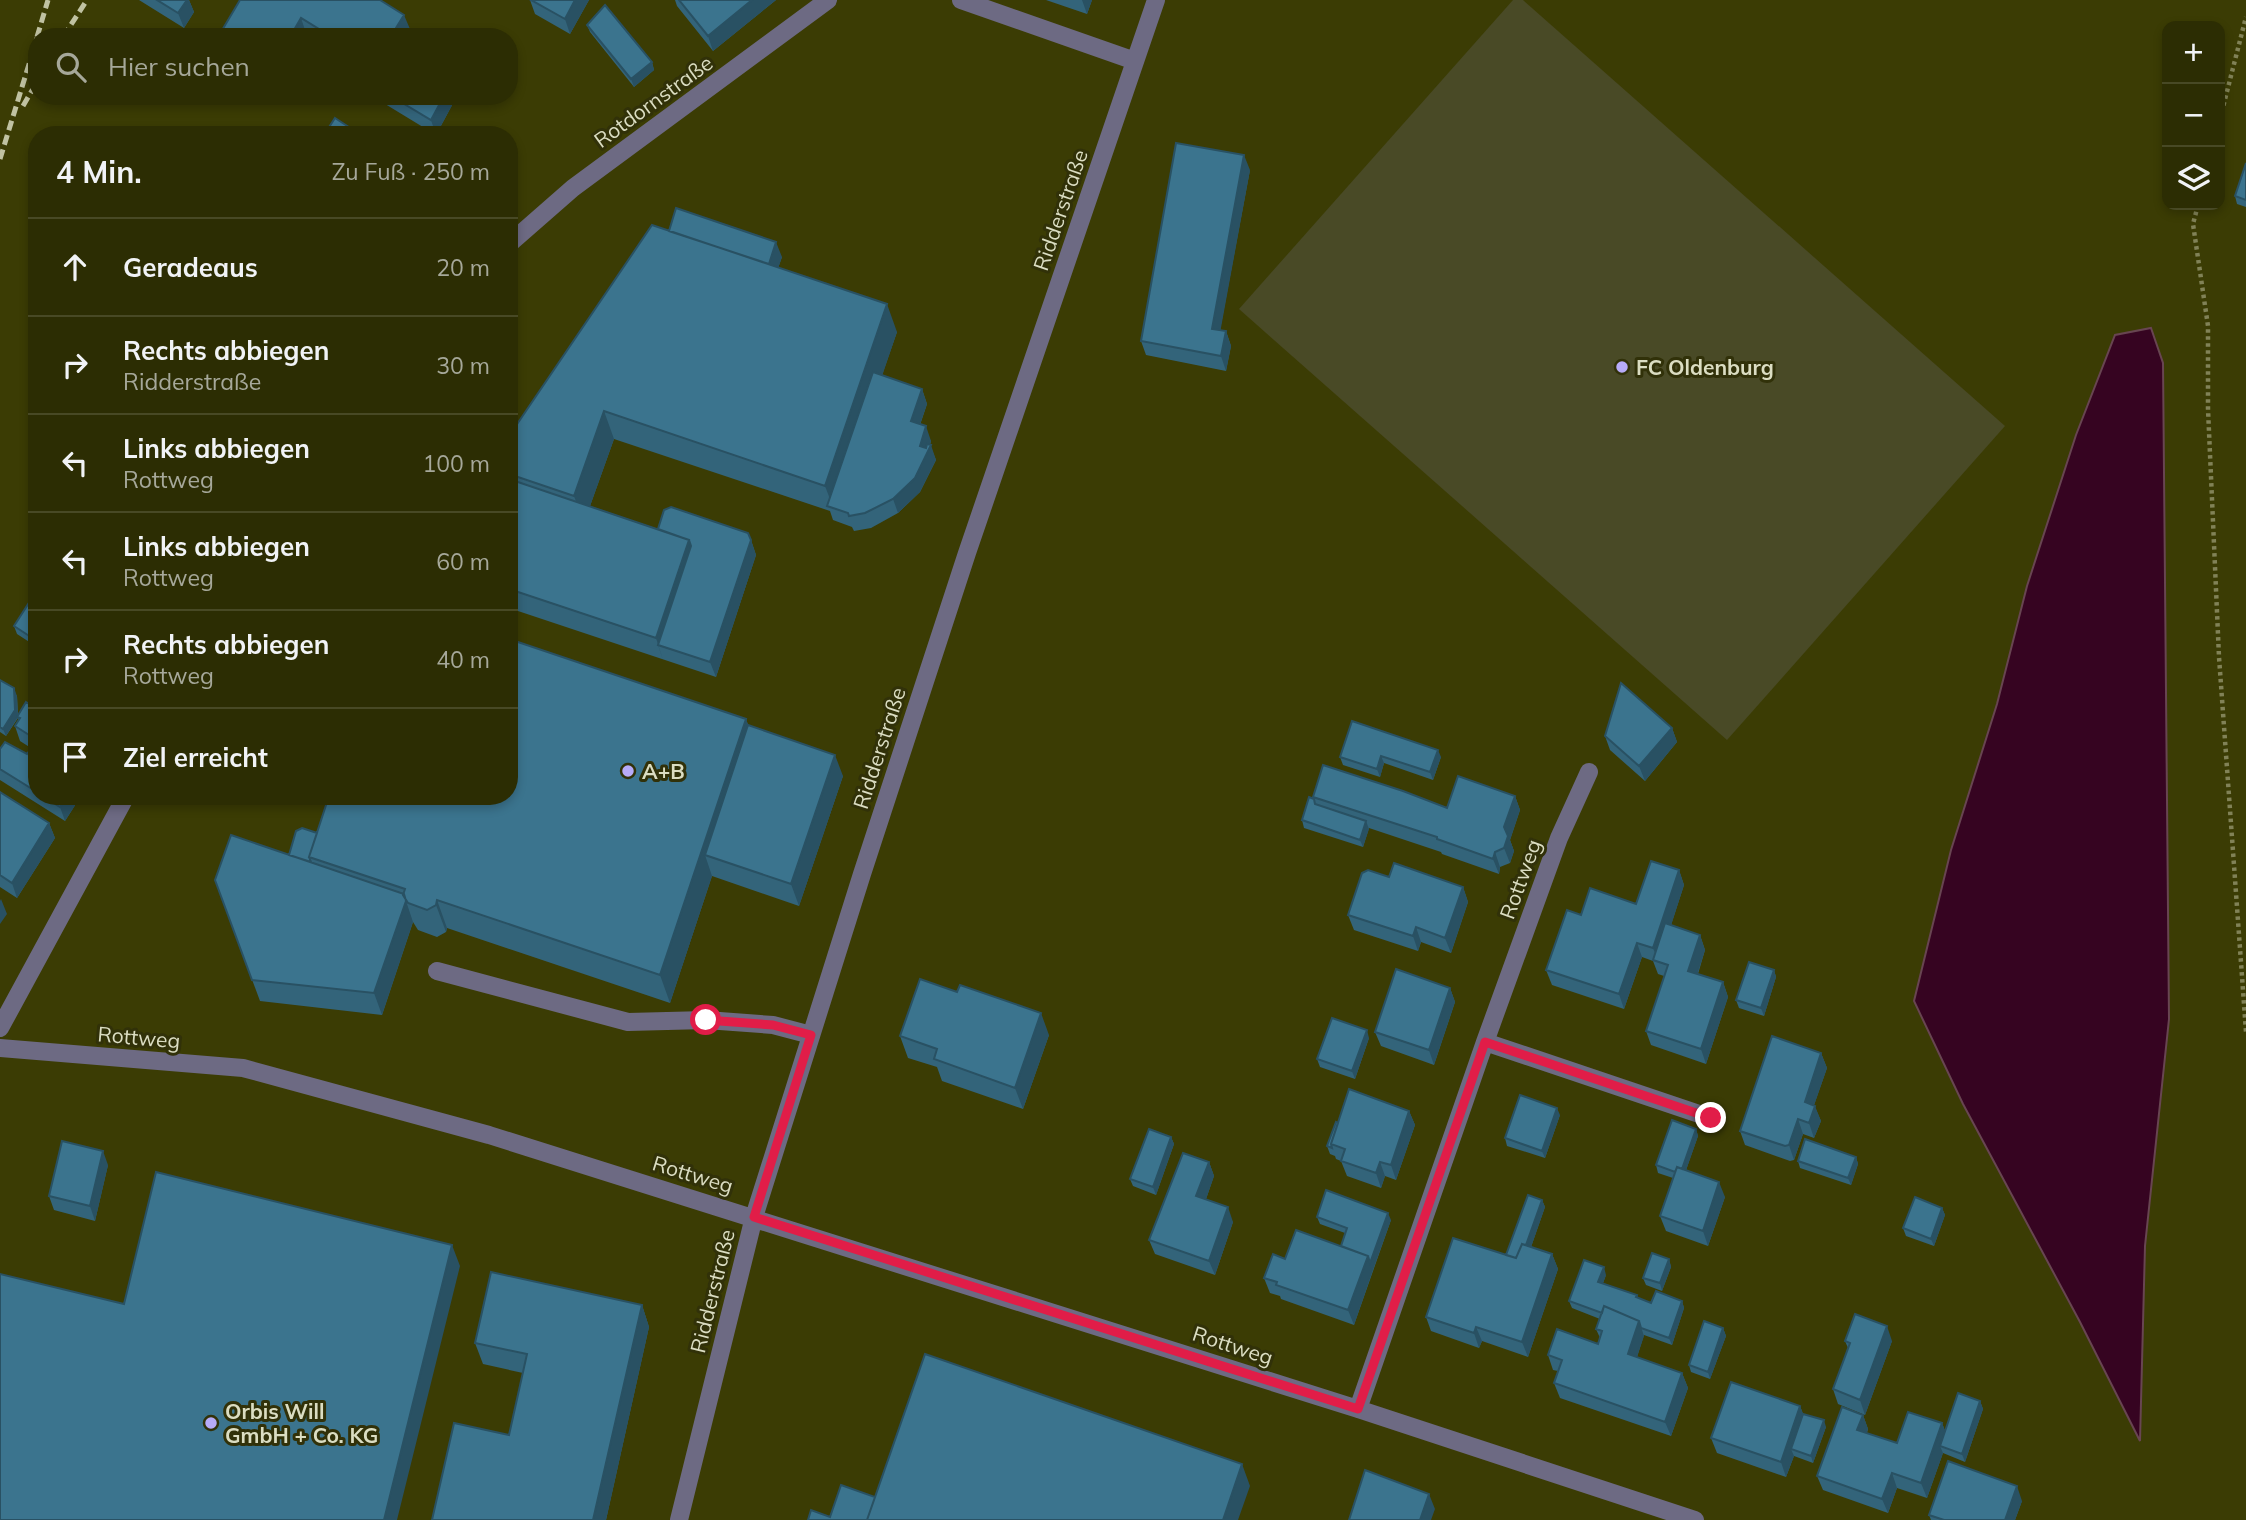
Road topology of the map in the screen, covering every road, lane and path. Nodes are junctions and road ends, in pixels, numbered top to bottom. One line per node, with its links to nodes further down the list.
1 (828, 0): 8 (street, Rotdornstraße)
2 (961, 0): 5 (street)
3 (1156, 0): 5 (street, Ridderstraße)
4 (2246, 17): 6 (path)
5 (1135, 61): 14 (street, Ridderstraße)
6 (2225, 99)
7 (2197, 210): 13 (path)
8 (518, 236)
9 (1589, 772): 15 (street, Rottweg)
10 (121, 805): 12 (street)
11 (437, 971): 14 (street)
12 (0, 1028)
13 (2246, 1032)
14 (811, 1035): 18 (street, Ridderstraße)
15 (1485, 1042): 17 (street); 19 (street, Rottweg)
16 (0, 1048): 18 (street, Rottweg)
17 (1711, 1118)
18 (754, 1217): 19 (street, Rottweg); 20 (street, Ridderstraße)
19 (1358, 1409): 21 (street, Rottweg)
20 (680, 1520)
21 (1695, 1520)

